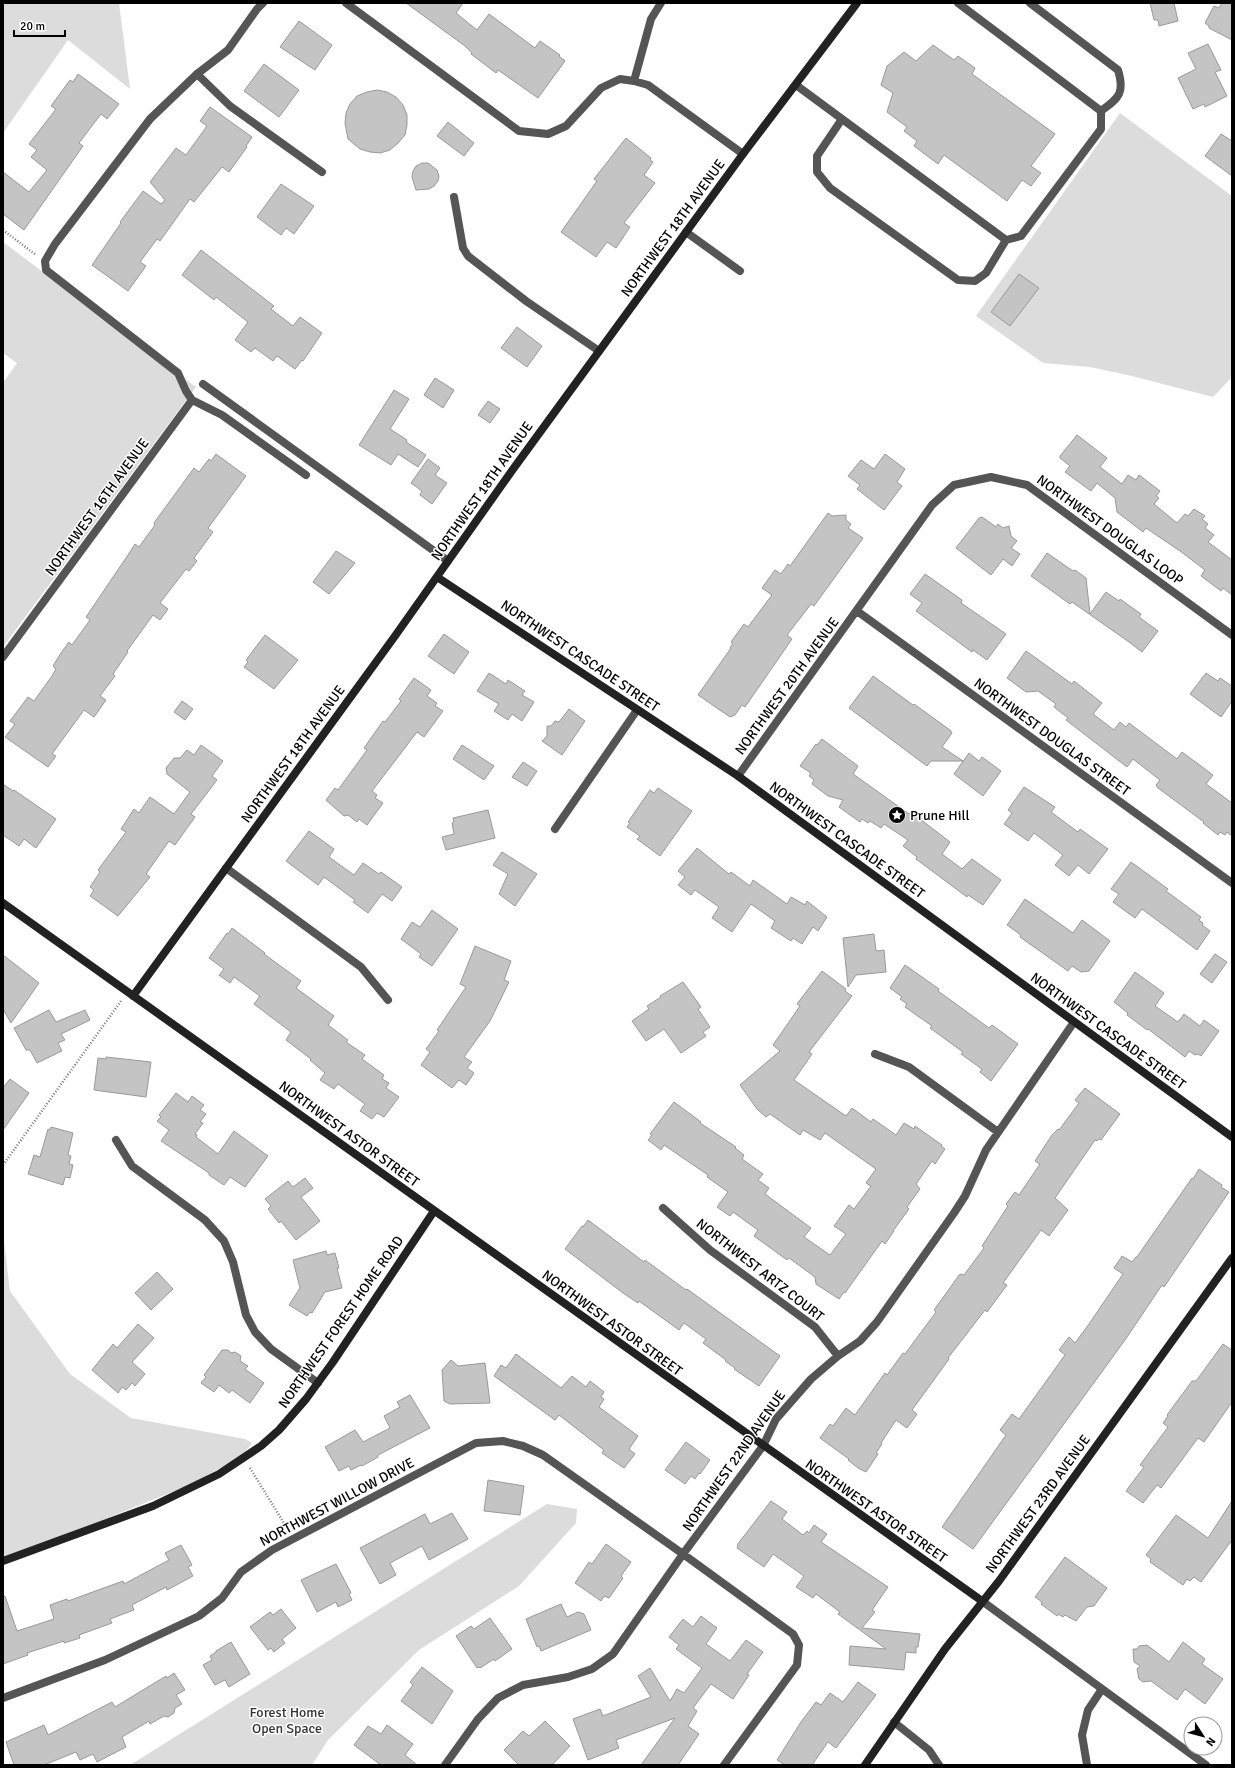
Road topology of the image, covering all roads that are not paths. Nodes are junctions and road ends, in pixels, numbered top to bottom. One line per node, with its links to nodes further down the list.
1 (263, 3): 7 (street)
2 (346, 3): 8 (street)
3 (661, 3): 8 (street)
4 (857, 3): 9 (street, NORTHWEST 18TH AVENUE)
5 (958, 3): 10 (street)
6 (1030, 3): 10 (street)
7 (197, 74): 13 (street); 20 (street)
8 (634, 81): 12 (street)
9 (796, 85): 11 (street); 12 (street, NORTHWEST 18TH AVENUE)
10 (1101, 111): 16 (street)
11 (842, 119): 16 (street); 16 (street)
12 (743, 154): 15 (street, NORTHWEST 18TH AVENUE)
13 (322, 172)
14 (454, 197): 18 (street)
15 (686, 232): 17 (street); 18 (street, NORTHWEST 18TH AVENUE)
16 (1006, 240)
17 (740, 271)
18 (599, 351): 22 (street, NORTHWEST 18TH AVENUE)
19 (203, 384): 22 (street)
20 (192, 400): 21 (street); 26 (street, NORTHWEST 16TH AVENUE)
21 (306, 475)
22 (448, 561): 23 (street, NORTHWEST 18TH AVENUE)
23 (437, 578): 27 (street, NORTHWEST CASCADE STREET); 30 (street, NORTHWEST 18TH AVENUE)
24 (857, 611): 25 (street, NORTHWEST DOUGLAS LOOP); 28 (street, NORTHWEST 20TH AVENUE); 31 (street, NORTHWEST DOUGLAS STREET)
25 (1232, 635)
26 (3, 657)
27 (637, 710): 28 (street, NORTHWEST CASCADE STREET); 29 (street)
28 (738, 776): 35 (street, NORTHWEST CASCADE STREET)
29 (555, 828)
30 (226, 868): 33 (street, NORTHWEST 18TH AVENUE); 34 (street)
31 (1232, 883)
32 (3, 903): 33 (street, NORTHWEST ASTOR STREET)
33 (130, 994): 41 (street, NORTHWEST ASTOR STREET)
34 (388, 1000)
35 (1074, 1022): 37 (street, NORTHWEST 22ND AVENUE); 38 (street, NORTHWEST CASCADE STREET)
36 (875, 1054): 37 (street)
37 (998, 1132): 43 (street, NORTHWEST 22ND AVENUE)
38 (1232, 1137)
39 (116, 1140): 44 (street)
40 (663, 1208): 43 (street, NORTHWEST ARTZ COURT)
41 (434, 1211): 44 (street, NORTHWEST FOREST HOME ROAD); 45 (street, NORTHWEST ASTOR STREET)
42 (1232, 1258): 48 (street, NORTHWEST 23RD AVENUE)
43 (838, 1356): 45 (street, NORTHWEST 22ND AVENUE)
44 (318, 1383): 47 (street, NORTHWEST FOREST HOME ROAD)
45 (763, 1446): 46 (street, NORTHWEST 22ND AVENUE); 48 (street, NORTHWEST ASTOR STREET)
46 (683, 1554): 50 (street, NORTHWEST WILLOW DRIVE); 52 (street, NORTHWEST 22ND AVENUE); 53 (street, NORTHWEST WILLOW DRIVE)
47 (3, 1561)
48 (982, 1601): 49 (street, NORTHWEST ASTOR STREET); 51 (street, NORTHWEST 23RD AVENUE)
49 (1102, 1689): 56 (street); 57 (street, NORTHWEST ASTOR STREET)
50 (3, 1698)
51 (894, 1722): 54 (street, NORTHWEST 23RD AVENUE); 55 (street)
52 (445, 1765)
53 (724, 1765)
54 (865, 1765)
55 (939, 1765)
56 (1087, 1765)
57 (1206, 1765)

